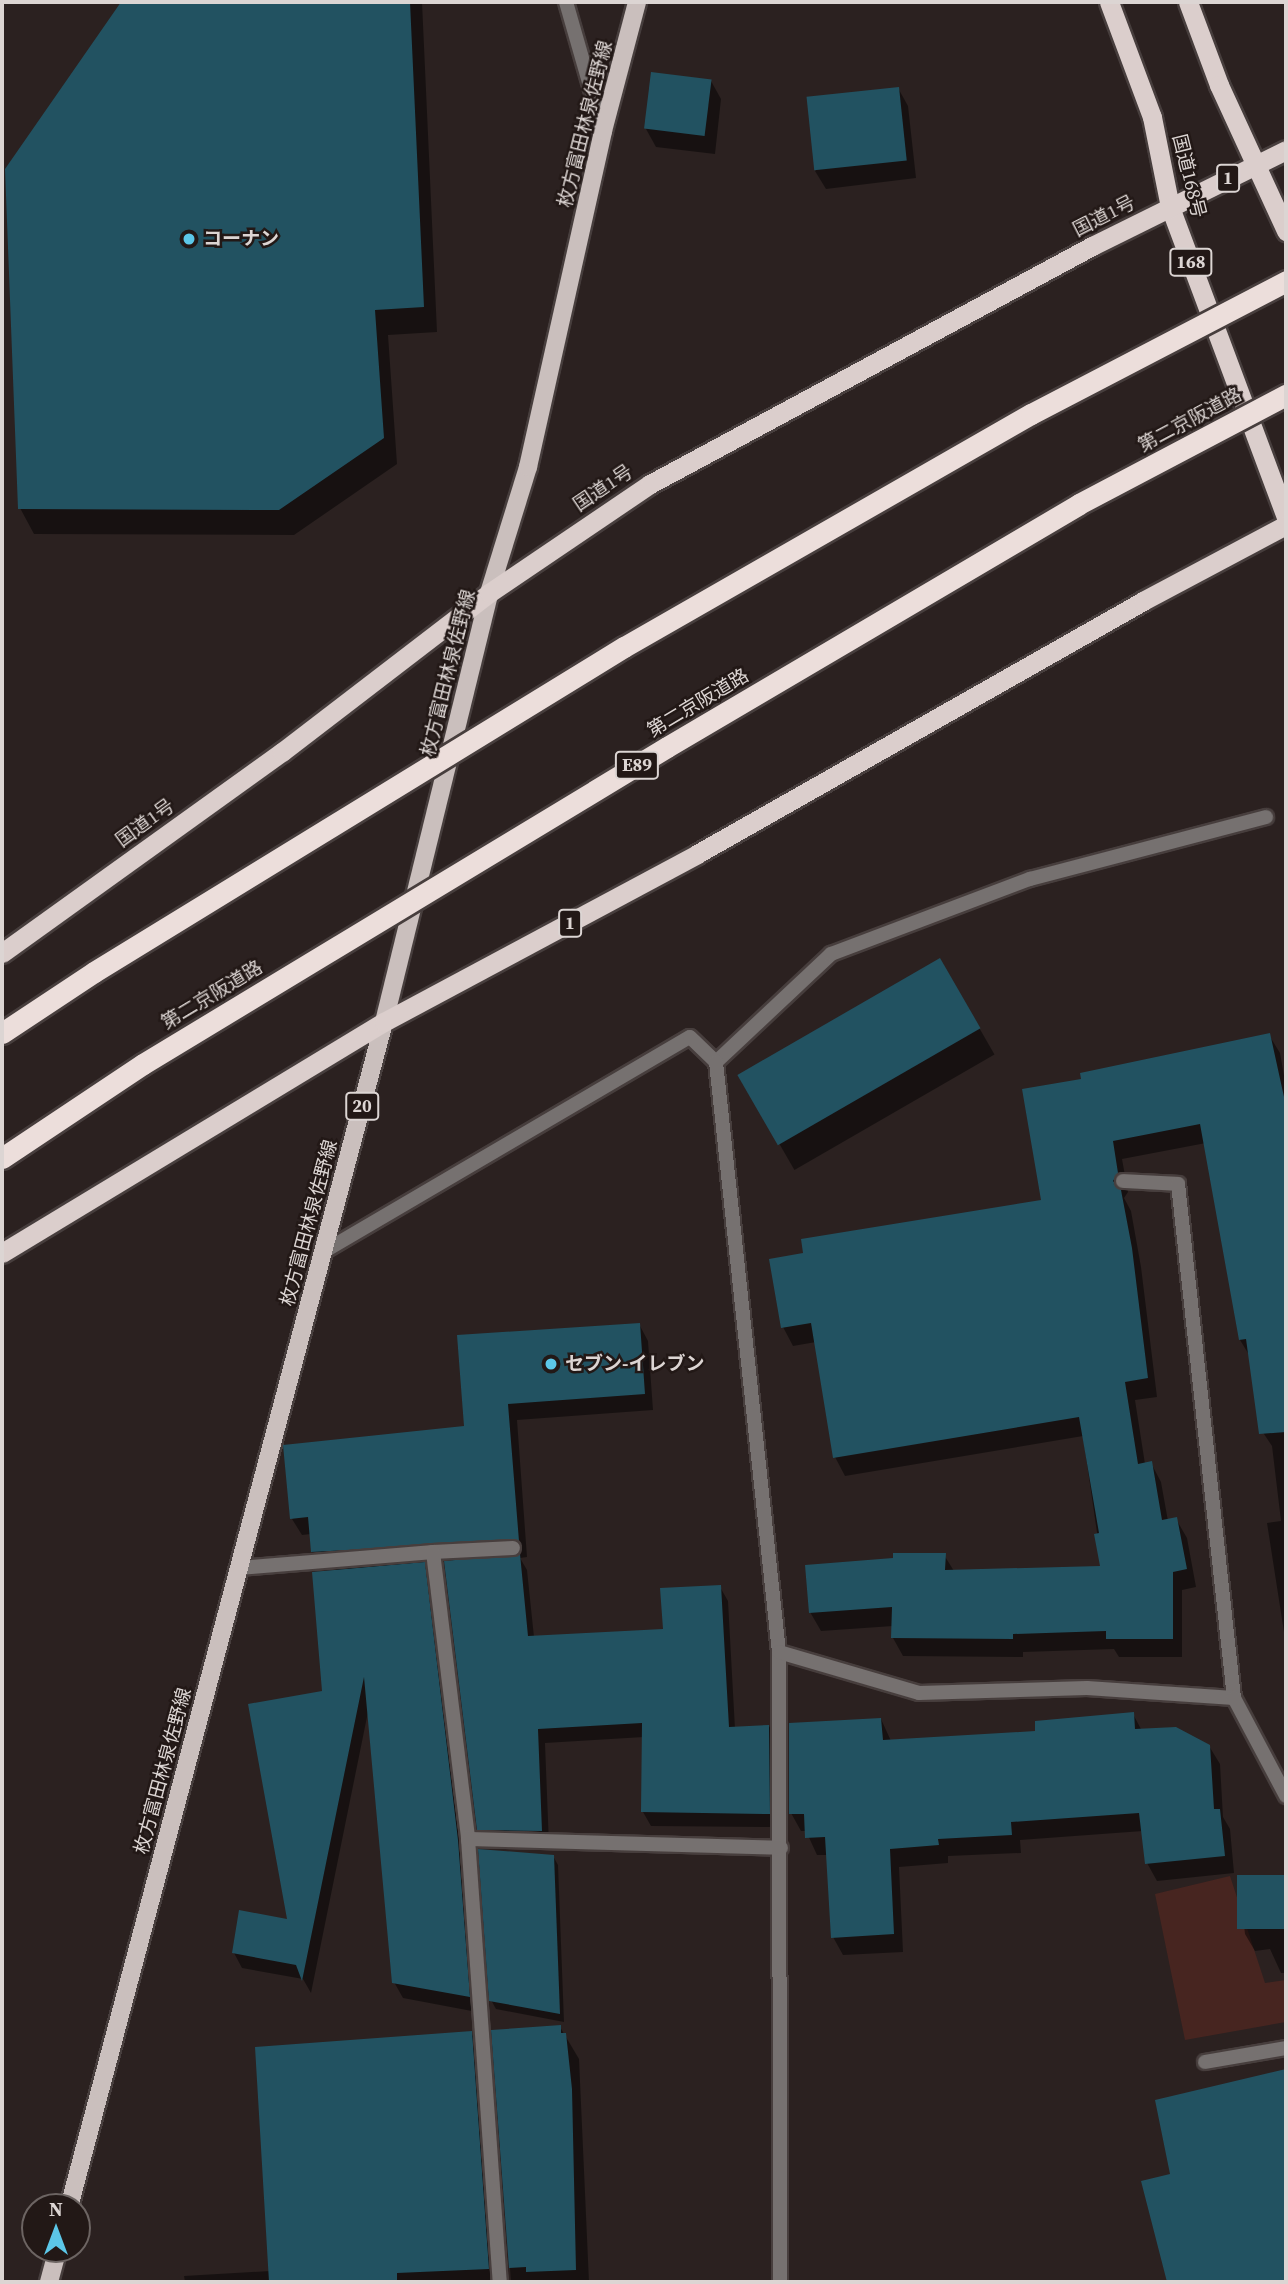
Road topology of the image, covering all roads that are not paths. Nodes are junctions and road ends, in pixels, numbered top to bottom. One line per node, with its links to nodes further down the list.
1 (566, 2): 5 (street)
2 (637, 2): 5 (main road, 枚方富田林泉佐野線 / 20)
3 (1109, 2): 8 (highway, 国道168号 / 168)
4 (1188, 2): 7 (highway)
5 (603, 131): 14 (main road, 枚方富田林泉佐野線 / 20)
6 (1286, 150): 7 (highway, 国道1号 / 1)
7 (1257, 164): 8 (highway, 国道1号 / 1); 9 (highway)
8 (1170, 207): 12 (highway, 国道168号 / 168); 14 (highway, 国道1号 / 1)
9 (1286, 231)
10 (1286, 281): 18 (highway, bridge)
11 (1286, 395): 20 (highway, 第二京阪道路 / E89, bridge)
12 (1286, 518)
13 (1286, 525): 17 (highway, 1)
14 (489, 593): 16 (highway, 国道1号 / 1); 17 (main road, 枚方富田林泉佐野線 / 20)
15 (1266, 817): 19 (street)
16 (2, 953)
17 (384, 1022): 22 (main road, 枚方富田林泉佐野線 / 20); 23 (highway, 1)
18 (2, 1033)
19 (716, 1062): 22 (street); 27 (street)
20 (2, 1158)
21 (1123, 1181): 28 (street)
22 (323, 1252): 26 (main road, 枚方富田林泉佐野線 / 20)
23 (2, 1254)
24 (513, 1548): 25 (street)
25 (433, 1552): 26 (street); 30 (street)
26 (239, 1568): 34 (main road, 枚方富田林泉佐野線 / 20)
27 (779, 1652): 28 (street); 31 (street)
28 (1234, 1698): 29 (street)
29 (1286, 1797)
30 (468, 1839): 31 (street); 37 (street)
31 (781, 1849): 38 (street)
32 (1286, 2048): 33 (street)
33 (1205, 2062)
34 (73, 2193)
35 (54, 2263): 36 (main road)
36 (49, 2282)
37 (500, 2282)
38 (780, 2282)

